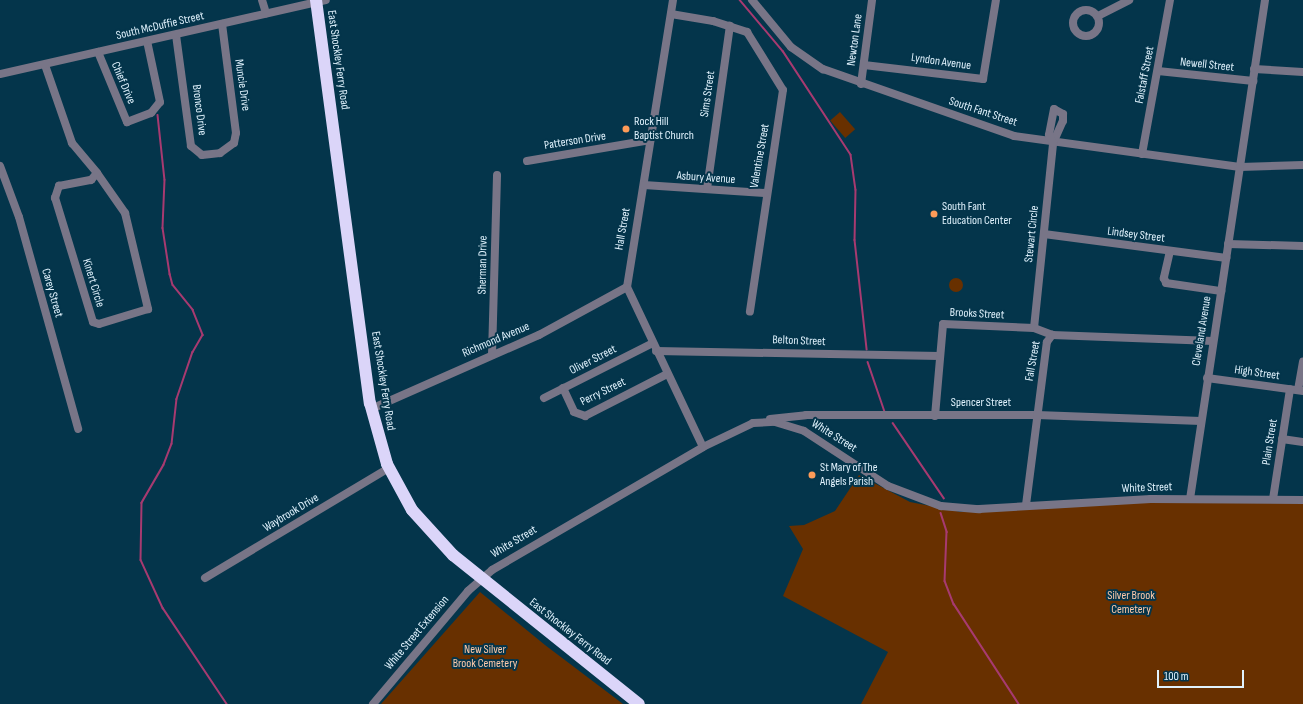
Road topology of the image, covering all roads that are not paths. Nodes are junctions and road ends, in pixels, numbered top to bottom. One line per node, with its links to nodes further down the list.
1 (262, 0): 10 (street)
2 (673, 0): 11 (street, Hall Street)
3 (752, 0): 25 (street, South Fant Street)
4 (872, 0): 19 (street, Newton Lane)
5 (996, 0): 19 (street, Lyndon Avenue)
6 (1129, 0): 12 (street)
7 (1170, 0): 21 (street, Falstaff Street)
8 (1265, 0): 20 (street, Cleveland Avenue)
9 (319, 1): 10 (street, South McDuffie Street); 60 (highway, East Shockley Ferry Road)
10 (266, 13): 13 (street, South McDuffie Street)
11 (671, 14): 14 (street, Valentine Street); 26 (street, Hall Street)
12 (1098, 16)
13 (222, 24): 15 (street, South McDuffie Street); 28 (street, Muncie Drive)
14 (730, 26): 37 (street, Sims Street); 38 (street, Valentine Street)
15 (176, 35): 16 (street, South McDuffie Street); 28 (street, Bronco Drive)
16 (147, 41): 17 (street, South McDuffie Street); 17 (street, Chief Drive)
17 (98, 52): 18 (street, South McDuffie Street)
18 (45, 65): 23 (street, South McDuffie Street); 34 (street, Kinert Circle)
19 (864, 65): 25 (street, Newton Lane)
20 (1254, 69): 22 (street); 24 (street, Cleveland Avenue)
21 (1158, 71): 24 (street, Newell Street); 29 (street, Falstaff Street)
22 (1303, 72)
23 (0, 74)
24 (1253, 81): 33 (street, Cleveland Avenue)
25 (861, 84): 27 (street, South Fant Street)
26 (650, 140): 30 (street, Patterson Drive); 36 (street, Hall Street)
27 (1053, 143): 29 (street, South Fant Street); 39 (street, Stewart Circle)
28 (230, 148)
29 (1142, 154): 33 (street, South Fant Street)
30 (527, 161)
31 (1303, 165): 33 (street)
32 (0, 166): 65 (street, Carey Street)
33 (1240, 167): 40 (street, Cleveland Avenue)
34 (97, 173): 34 (street, Kinert Circle)
35 (497, 175): 52 (street, Sherman Drive)
36 (644, 185): 37 (street, Asbury Avenue); 44 (street, Hall Street)
37 (707, 189): 38 (street, Asbury Avenue)
38 (766, 193): 46 (street, Valentine Street)
39 (1044, 234): 42 (street, Lindsey Street); 47 (street, Stewart Circle)
40 (1228, 244): 41 (street); 43 (street, Cleveland Avenue)
41 (1303, 246)
42 (1170, 251): 43 (street, Lindsey Street); 45 (street)
43 (1226, 258): 45 (street, Cleveland Avenue)
44 (627, 287): 50 (street); 52 (street, Richmond Avenue)
45 (1220, 291): 49 (street, Cleveland Avenue)
46 (750, 312)
47 (1034, 328): 48 (street, Brooks Street); 53 (street, Brooks Street)
48 (1052, 335): 49 (street, Fall Street); 61 (street, Fall Street)
49 (1213, 341): 56 (street, Cleveland Avenue)
50 (652, 343): 51 (street); 57 (street, Oliver Street)
51 (656, 351): 53 (street, Belton Street); 55 (street)
52 (492, 355): 60 (street, Richmond Avenue)
53 (940, 356): 62 (street, Brooks Street)
54 (1303, 361): 58 (street, Plain Street)
55 (667, 374): 57 (street, Perry Street); 68 (street)
56 (1207, 378): 58 (street, High Street); 64 (street, Cleveland Avenue)
57 (563, 388): 59 (street, Oliver Street)
58 (1297, 390): 66 (street, Plain Street)
59 (544, 398)
60 (371, 409): 69 (highway, East Shockley Ferry Road)
61 (1037, 415): 62 (street, Spencer Street); 64 (street, Spencer Street); 73 (street, Fall Street)
62 (935, 416): 63 (street, Spencer Street)
63 (761, 421): 68 (street, White Street); 73 (street, White Street)
64 (1201, 421): 70 (street, Cleveland Avenue)
65 (78, 429)
66 (1282, 440): 67 (street); 71 (street, Plain Street)
67 (1303, 442)
68 (703, 447): 75 (street, White Street)
69 (389, 468): 74 (street, Waybrook Drive); 75 (highway, East Shockley Ferry Road)
70 (1190, 499): 71 (street, White Street); 73 (street, White Street)
71 (1273, 499): 72 (street, White Street)
72 (1303, 500)
73 (1026, 505)
74 (205, 578)
75 (480, 579): 76 (street, White Street Extension); 77 (highway, East Shockley Ferry Road)
76 (373, 704)
77 (639, 704)

